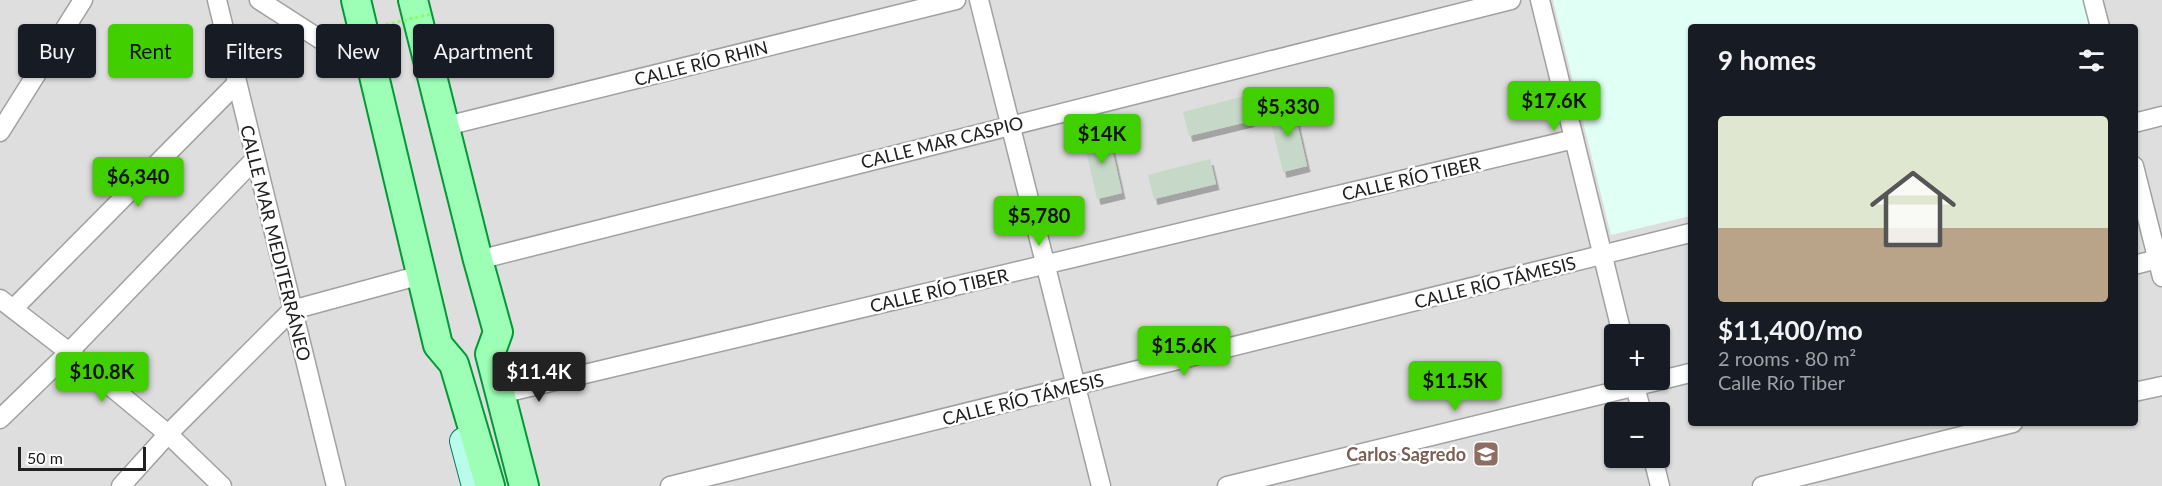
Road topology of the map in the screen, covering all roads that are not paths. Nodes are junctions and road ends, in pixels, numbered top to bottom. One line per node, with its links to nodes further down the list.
1 (83, 0): 20 (street)
2 (217, 0): 15 (street, CALLE MAR MEDITERRÁNEO)
3 (259, 0): 13 (street)
4 (356, 0): 11 (main road)
5 (956, 0): 19 (street, CALLE RÍO RHIN)
6 (980, 0): 18 (street)
7 (1511, 0): 18 (street, CALLE MAR CASPIO)
8 (1540, 0): 21 (street)
9 (2093, 0): 12 (street)
10 (422, 7): 19 (main road)
11 (362, 24)
12 (2099, 24)
13 (316, 37)
14 (375, 78): 30 (main road)
15 (237, 83): 22 (street, CALLE MAR MEDITERRÁNEO); 32 (street)
16 (2162, 116): 17 (street)
17 (2138, 122)
18 (1011, 125): 27 (street, CALLE MAR CASPIO); 28 (street)
19 (446, 126): 27 (main road)
20 (0, 132)
21 (1574, 139): 25 (street); 28 (street, CALLE RÍO TIBER)
22 (255, 159): 33 (street, CALLE MAR MEDITERRÁNEO); 37 (street)
23 (2138, 180): 26 (street)
24 (1688, 234): 25 (street, CALLE RÍO TÁMESIS)
25 (1603, 255): 34 (street); 40 (street, CALLE RÍO TÁMESIS)
26 (2160, 258): 29 (street); 31 (street)
27 (478, 260): 35 (main road)
28 (1045, 264): 40 (street); 43 (street, CALLE RÍO TIBER)
29 (2138, 264)
30 (421, 275): 33 (street); 36 (main road)
31 (2162, 277)
32 (7, 303): 37 (street)
33 (292, 310): 47 (street); 51 (street, CALLE MAR MEDITERRÁNEO)
34 (1620, 324)
35 (498, 332): 43 (main road); 54 (main road)
36 (438, 345): 52 (main road); 53 (main road)
37 (69, 352): 45 (street); 47 (street)
38 (1688, 373): 39 (street)
39 (1670, 377)
40 (1076, 386): 56 (street, CALLE RÍO TÁMESIS); 57 (street)
41 (2162, 386): 44 (street)
42 (1606, 390): 58 (street)
43 (513, 391): 55 (main road)
44 (2138, 391)
45 (0, 419)
46 (2001, 426): 60 (street)
47 (168, 434): 49 (street); 50 (street)
48 (1656, 468): 59 (street)
49 (121, 486)
50 (222, 486)
51 (336, 486)
52 (475, 486)
53 (490, 486)
54 (524, 486)
55 (537, 486)
56 (670, 486)
57 (1101, 486)
58 (1227, 486)
59 (1660, 486)
60 (1762, 486)

